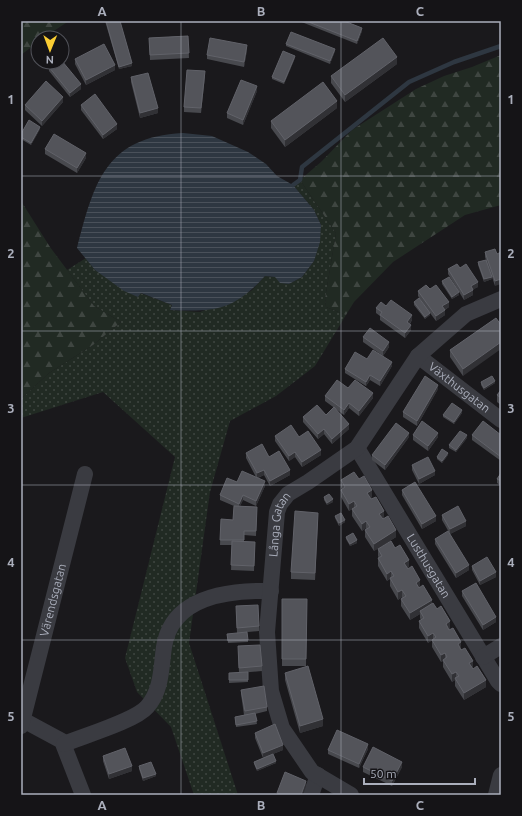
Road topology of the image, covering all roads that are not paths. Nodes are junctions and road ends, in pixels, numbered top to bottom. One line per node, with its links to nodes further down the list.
1 (501, 299): 2 (street, Långa Gatan)
2 (418, 356): 3 (street, Växthusgatan); 4 (street, Långa Gatan)
3 (501, 420)
4 (357, 448): 6 (street, Långa Gatan); 8 (street, Lusthusgatan)
5 (85, 474): 10 (street, Värendsgatan)
6 (271, 591): 11 (street); 12 (street, Långa Gatan)
7 (501, 646): 8 (street)
8 (484, 658): 9 (street, Lusthusgatan)
9 (501, 684)
10 (22, 723): 11 (street)
11 (64, 744): 14 (street)
12 (318, 775): 15 (street); 16 (street, Långa Gatan)
13 (501, 775): 17 (street)
14 (82, 795)
15 (311, 795)
16 (351, 795)
17 (496, 795)

